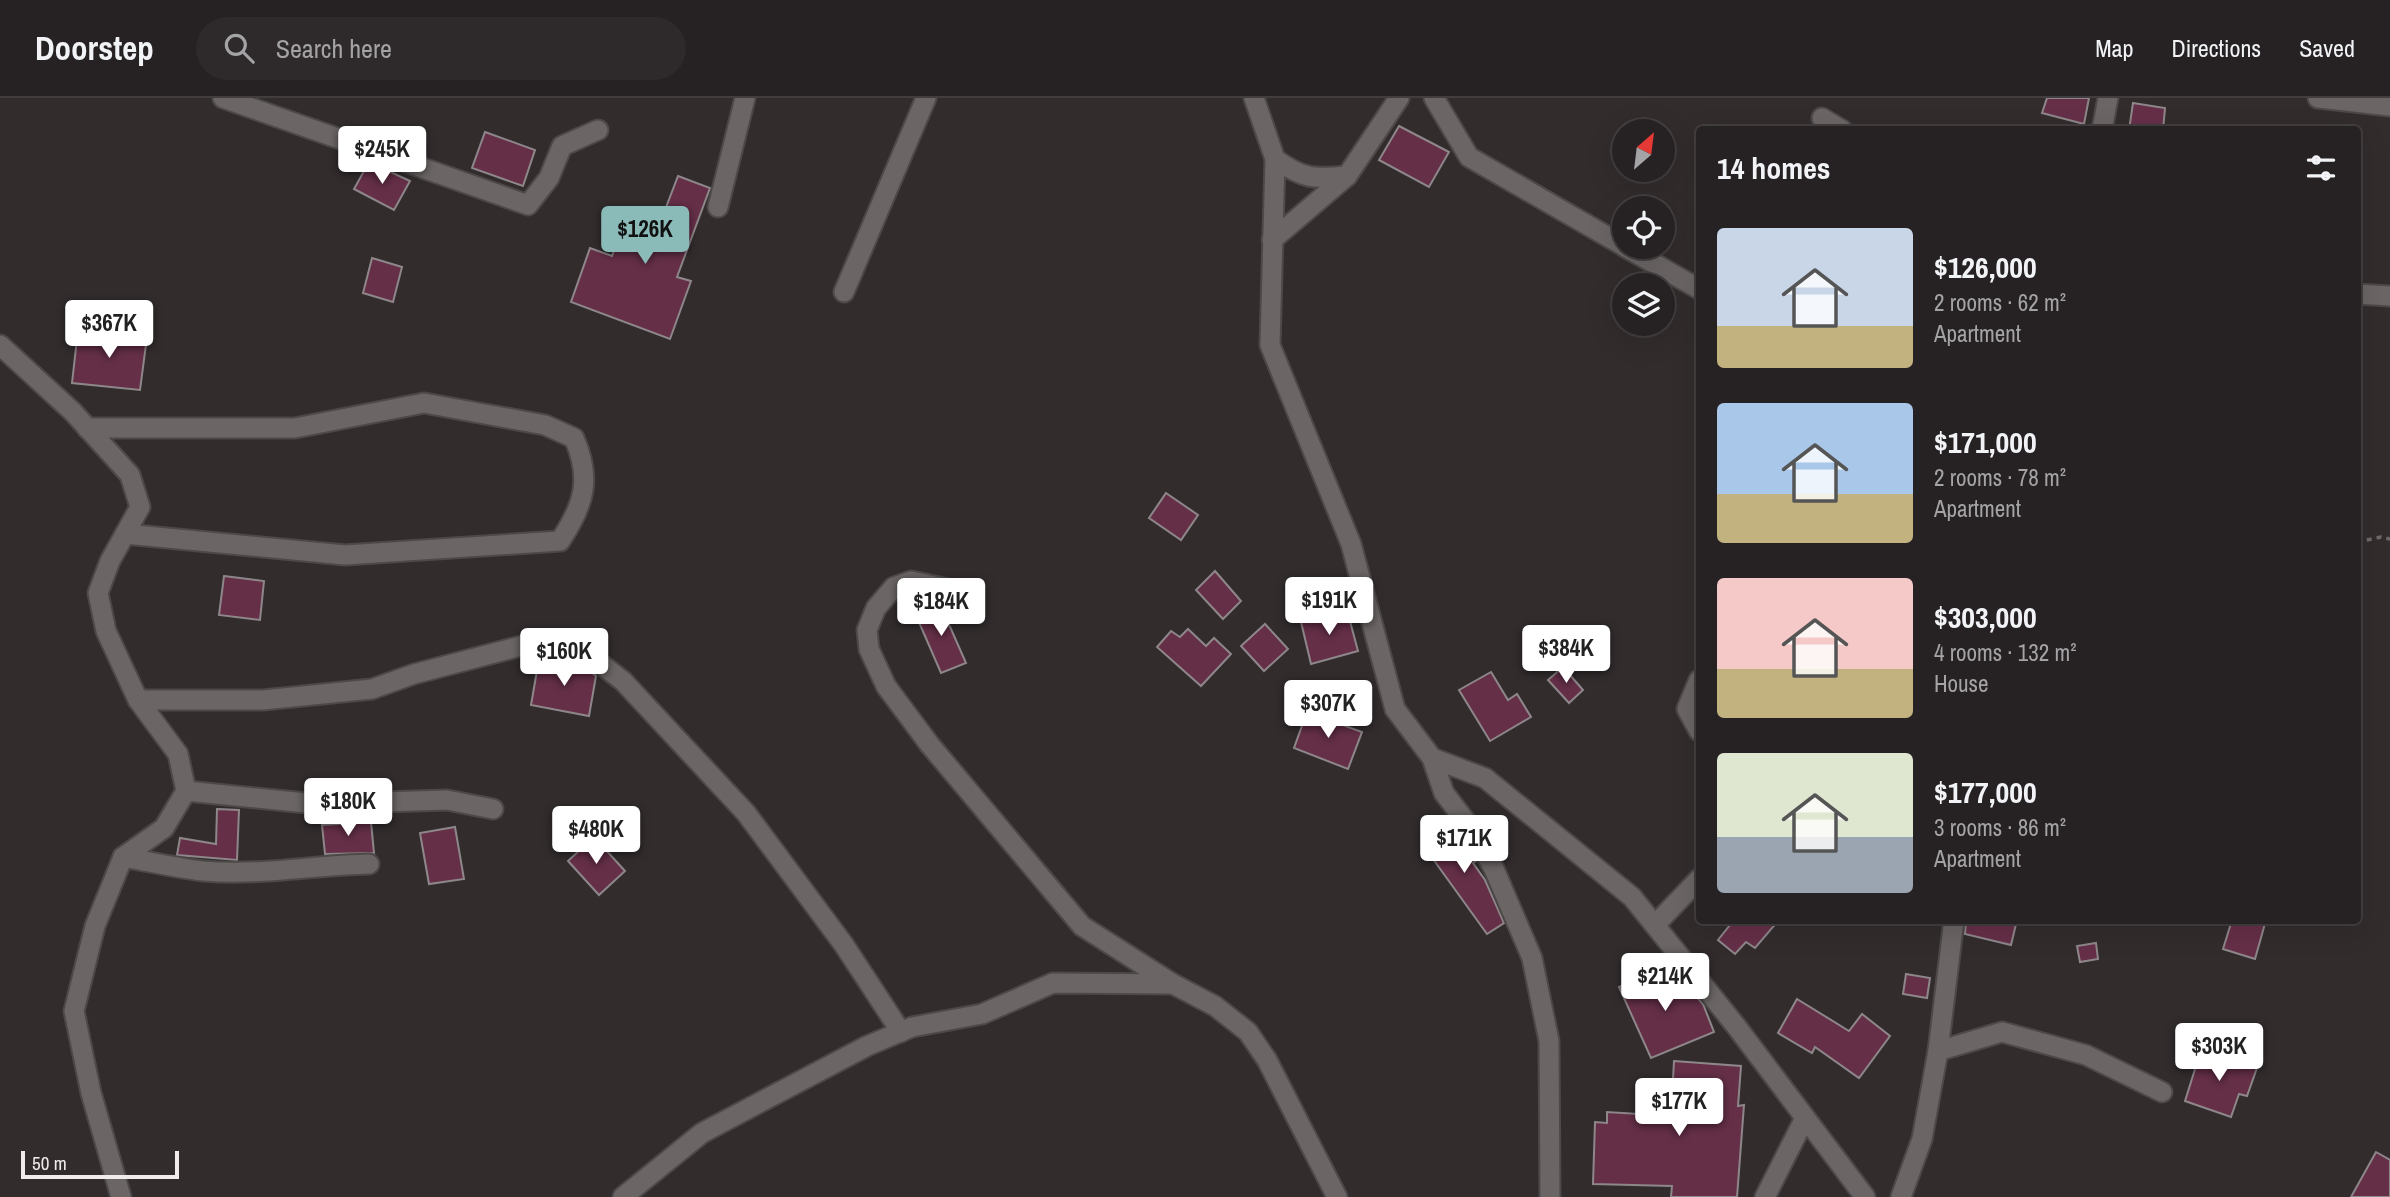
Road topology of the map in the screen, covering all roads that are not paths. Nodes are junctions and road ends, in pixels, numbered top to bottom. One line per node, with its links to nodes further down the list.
1 (223, 98): 13 (street)
2 (744, 98): 16 (street)
3 (926, 98): 21 (street)
4 (1254, 98): 14 (street)
5 (1399, 98): 15 (street)
6 (1434, 98): 17 (street)
7 (2108, 98): 12 (street)
8 (2318, 98): 9 (street)
9 (2390, 106)
10 (1822, 118): 11 (street)
11 (1835, 126)
12 (2103, 126)
13 (598, 130)
14 (1275, 159): 15 (street); 18 (street)
15 (1347, 176): 18 (street)
16 (718, 207)
17 (1612, 239)
18 (1272, 240): 31 (street)
19 (1647, 259): 20 (street)
20 (1696, 287)
21 (844, 292)
22 (2361, 294): 23 (street)
23 (2390, 296)
24 (0, 345): 25 (street)
25 (87, 428): 26 (street); 26 (street)
26 (125, 534): 29 (street)
27 (953, 590): 39 (street)
28 (1696, 687): 30 (street)
29 (138, 700): 32 (street); 40 (street)
30 (1696, 726)
31 (1432, 758): 38 (street); 47 (street)
32 (186, 791): 33 (street); 34 (street)
33 (493, 809)
34 (123, 857): 35 (street); 44 (street)
35 (369, 864)
36 (1696, 882): 38 (street)
37 (1954, 924): 41 (street)
38 (1655, 925): 43 (street)
39 (1173, 984): 40 (street); 46 (street)
40 (901, 1032): 45 (street)
41 (1938, 1051): 42 (street); 50 (street)
42 (2162, 1092)
43 (1805, 1118): 48 (street); 49 (street)
44 (121, 1197)
45 (622, 1197)
46 (1337, 1197)
47 (1550, 1197)
48 (1765, 1197)
49 (1865, 1197)
50 (1902, 1197)

